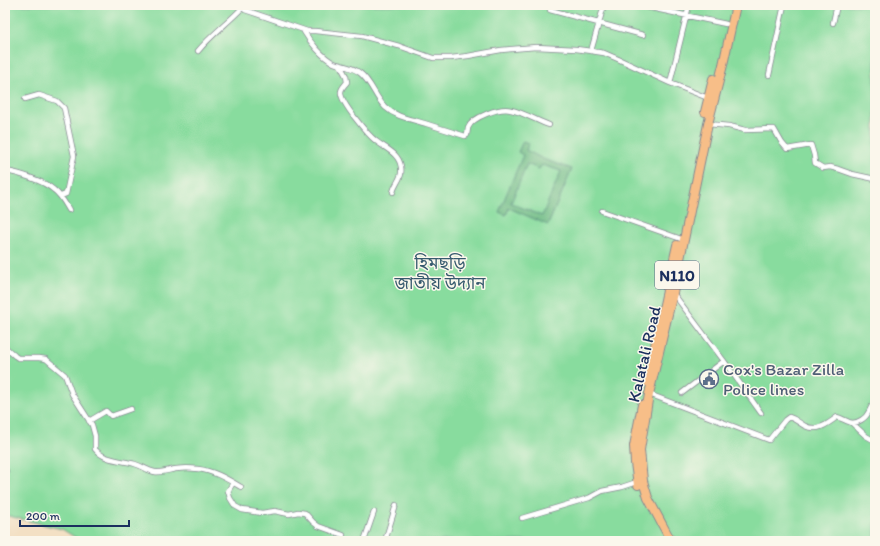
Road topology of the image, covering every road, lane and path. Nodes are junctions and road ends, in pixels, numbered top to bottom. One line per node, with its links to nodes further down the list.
1 (604, 5): 12 (street)
2 (637, 5): 10 (street)
3 (689, 5): 10 (street)
4 (730, 5): 13 (highway, Kalatali Road / N110)
5 (736, 5): 23 (highway, Kalatali Road / N110)
6 (784, 5): 19 (street)
7 (838, 5): 11 (street)
8 (240, 6): 14 (street); 16 (street)
9 (550, 10): 12 (street)
10 (687, 15): 13 (street); 20 (street)
11 (833, 23)
12 (599, 24): 15 (street); 17 (street)
13 (726, 24): 21 (highway, Kalatali Road / N110)
14 (305, 31): 17 (street); 18 (street)
15 (643, 35)
16 (198, 51)
17 (591, 51): 20 (street)
18 (340, 65): 24 (street); 27 (street)
19 (769, 75)
20 (670, 83): 21 (street)
21 (708, 98): 31 (highway, Kalatali Road / N110)
22 (25, 99): 28 (street)
23 (708, 124): 26 (street); 31 (highway, Kalatali Road / N110)
24 (548, 125)
25 (5, 171): 28 (street)
26 (875, 179)
27 (393, 192)
28 (60, 196): 29 (street)
29 (69, 210)
30 (602, 211): 31 (street)
31 (681, 239): 32 (highway, Kalatali Road / N110); 33 (highway, Kalatali Road / N110)
32 (673, 293): 33 (highway, Kalatali Road / N110); 35 (street)
33 (667, 304): 37 (highway, Kalatali Road / N110); 44 (highway, Kalatali Road / N110)
34 (5, 347): 41 (street)
35 (724, 361): 36 (street); 40 (street)
36 (682, 393)
37 (649, 394): 42 (street); 54 (highway, Kalatali Road / N110)
38 (875, 402): 42 (street)
39 (130, 409): 41 (street)
40 (761, 413)
41 (90, 421): 45 (street)
42 (852, 423): 43 (street)
43 (875, 441)
44 (637, 482): 49 (street); 53 (highway, Kalatali Road / N110)
45 (233, 483): 46 (street); 50 (street)
46 (241, 487)
47 (396, 505): 52 (street)
48 (374, 512): 51 (street)
49 (522, 518)
50 (343, 534)
51 (364, 541)
52 (385, 541)
53 (665, 541)
54 (671, 541)

